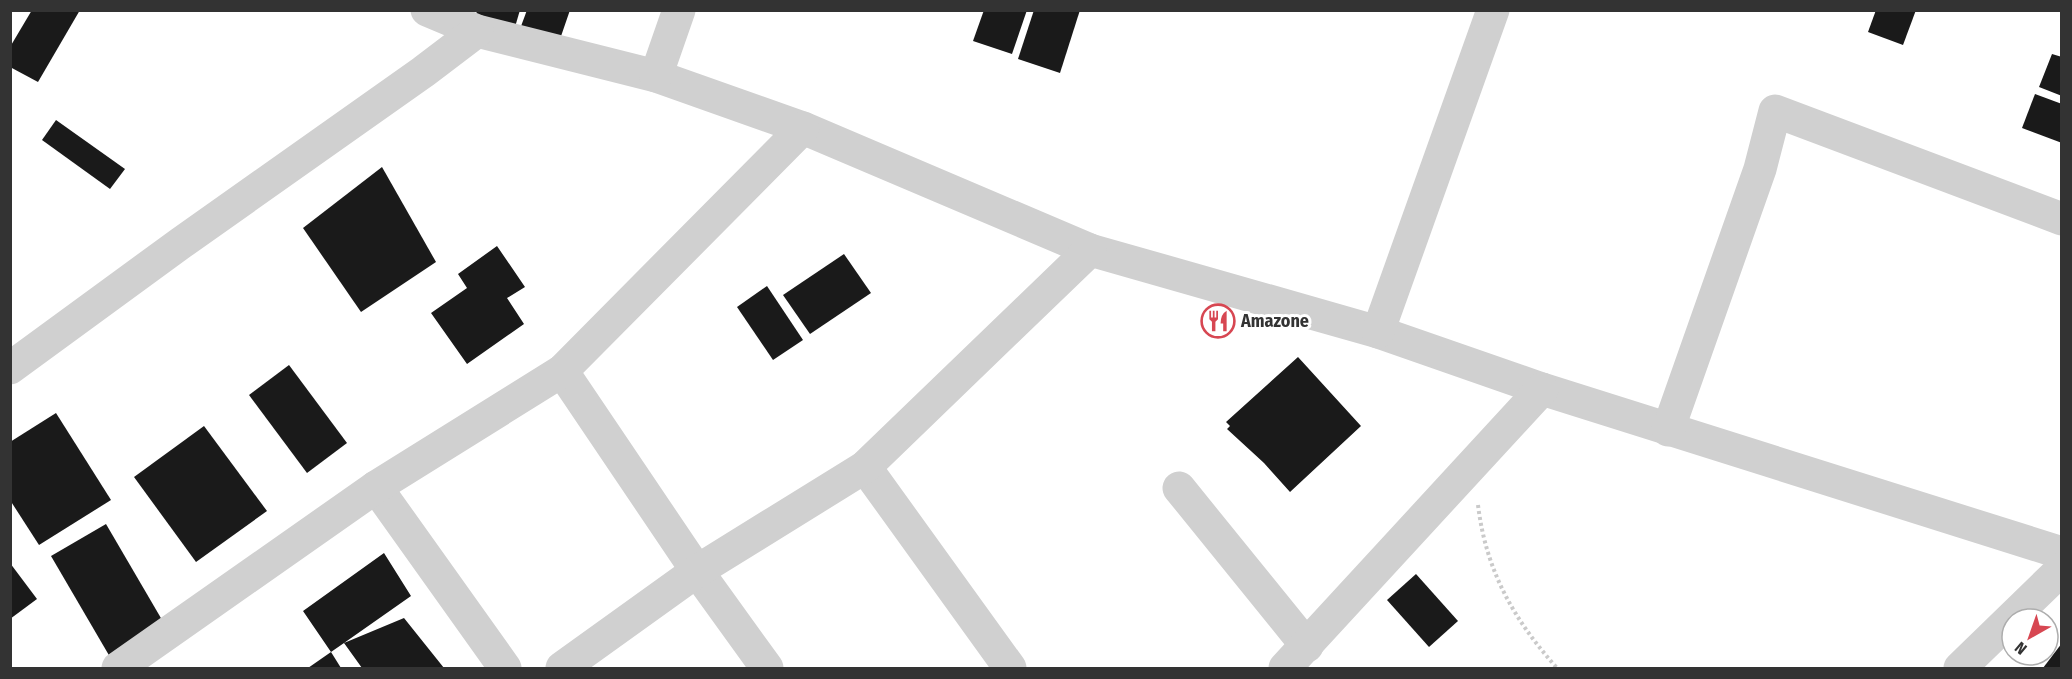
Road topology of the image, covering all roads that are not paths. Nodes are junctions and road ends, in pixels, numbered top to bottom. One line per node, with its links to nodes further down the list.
1 (427, 10): 4 (street)
2 (679, 10): 5 (street)
3 (1492, 10): 9 (street)
4 (477, 31): 5 (street); 10 (street)
5 (656, 76): 6 (street)
6 (803, 128): 8 (street); 11 (street)
7 (2061, 219): 13 (street)
8 (1090, 250): 9 (street); 14 (street)
9 (1378, 332): 12 (street)
10 (10, 368)
11 (562, 371): 15 (street); 19 (street)
12 (1542, 389): 13 (street); 20 (street)
13 (1668, 430): 17 (street)
14 (865, 467): 19 (street); 25 (street)
15 (376, 487): 21 (street); 22 (street)
16 (1179, 488): 20 (street)
17 (2061, 553)
18 (2061, 569): 26 (street)
19 (697, 571): 23 (street); 24 (street)
20 (1296, 657)
21 (118, 669)
22 (505, 669)
23 (562, 669)
24 (767, 669)
25 (1010, 669)
26 (1960, 669)

